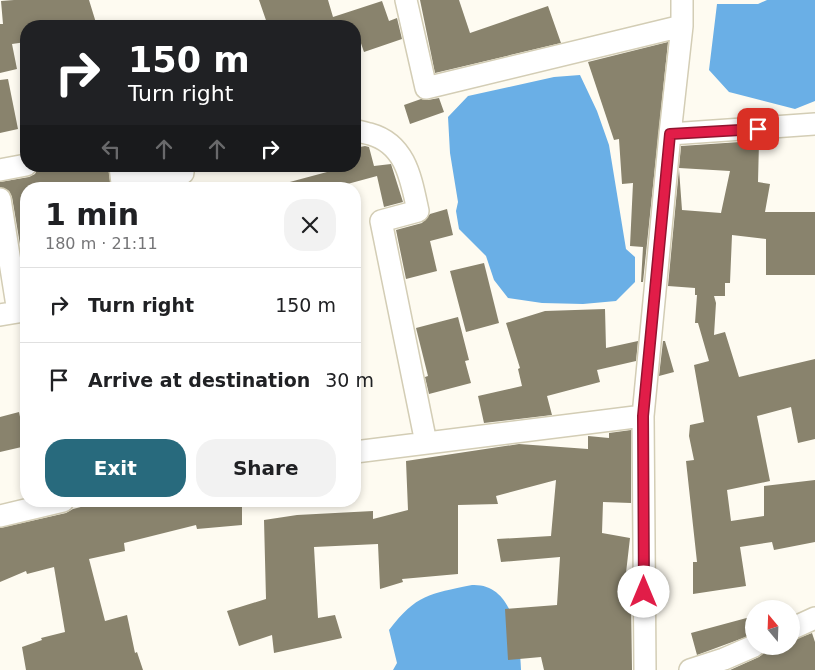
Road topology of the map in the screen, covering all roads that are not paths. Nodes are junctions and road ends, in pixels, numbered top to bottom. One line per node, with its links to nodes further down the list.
1 (406, 0): 3 (street)
2 (682, 0): 3 (street)
3 (682, 26): 6 (street)
4 (815, 124): 6 (street)
5 (361, 132): 14 (street)
6 (670, 134): 13 (street)
7 (20, 166): 8 (street)
8 (0, 170)
9 (184, 172): 10 (street)
10 (128, 182)
11 (0, 199): 12 (street)
12 (0, 315)
13 (643, 416): 14 (street); 21 (street)
14 (426, 443): 15 (street)
15 (361, 451)
16 (38, 507): 17 (street)
17 (0, 516)
18 (815, 618): 19 (street)
19 (800, 625)
20 (745, 650): 22 (street)
21 (645, 670)
22 (690, 670)

